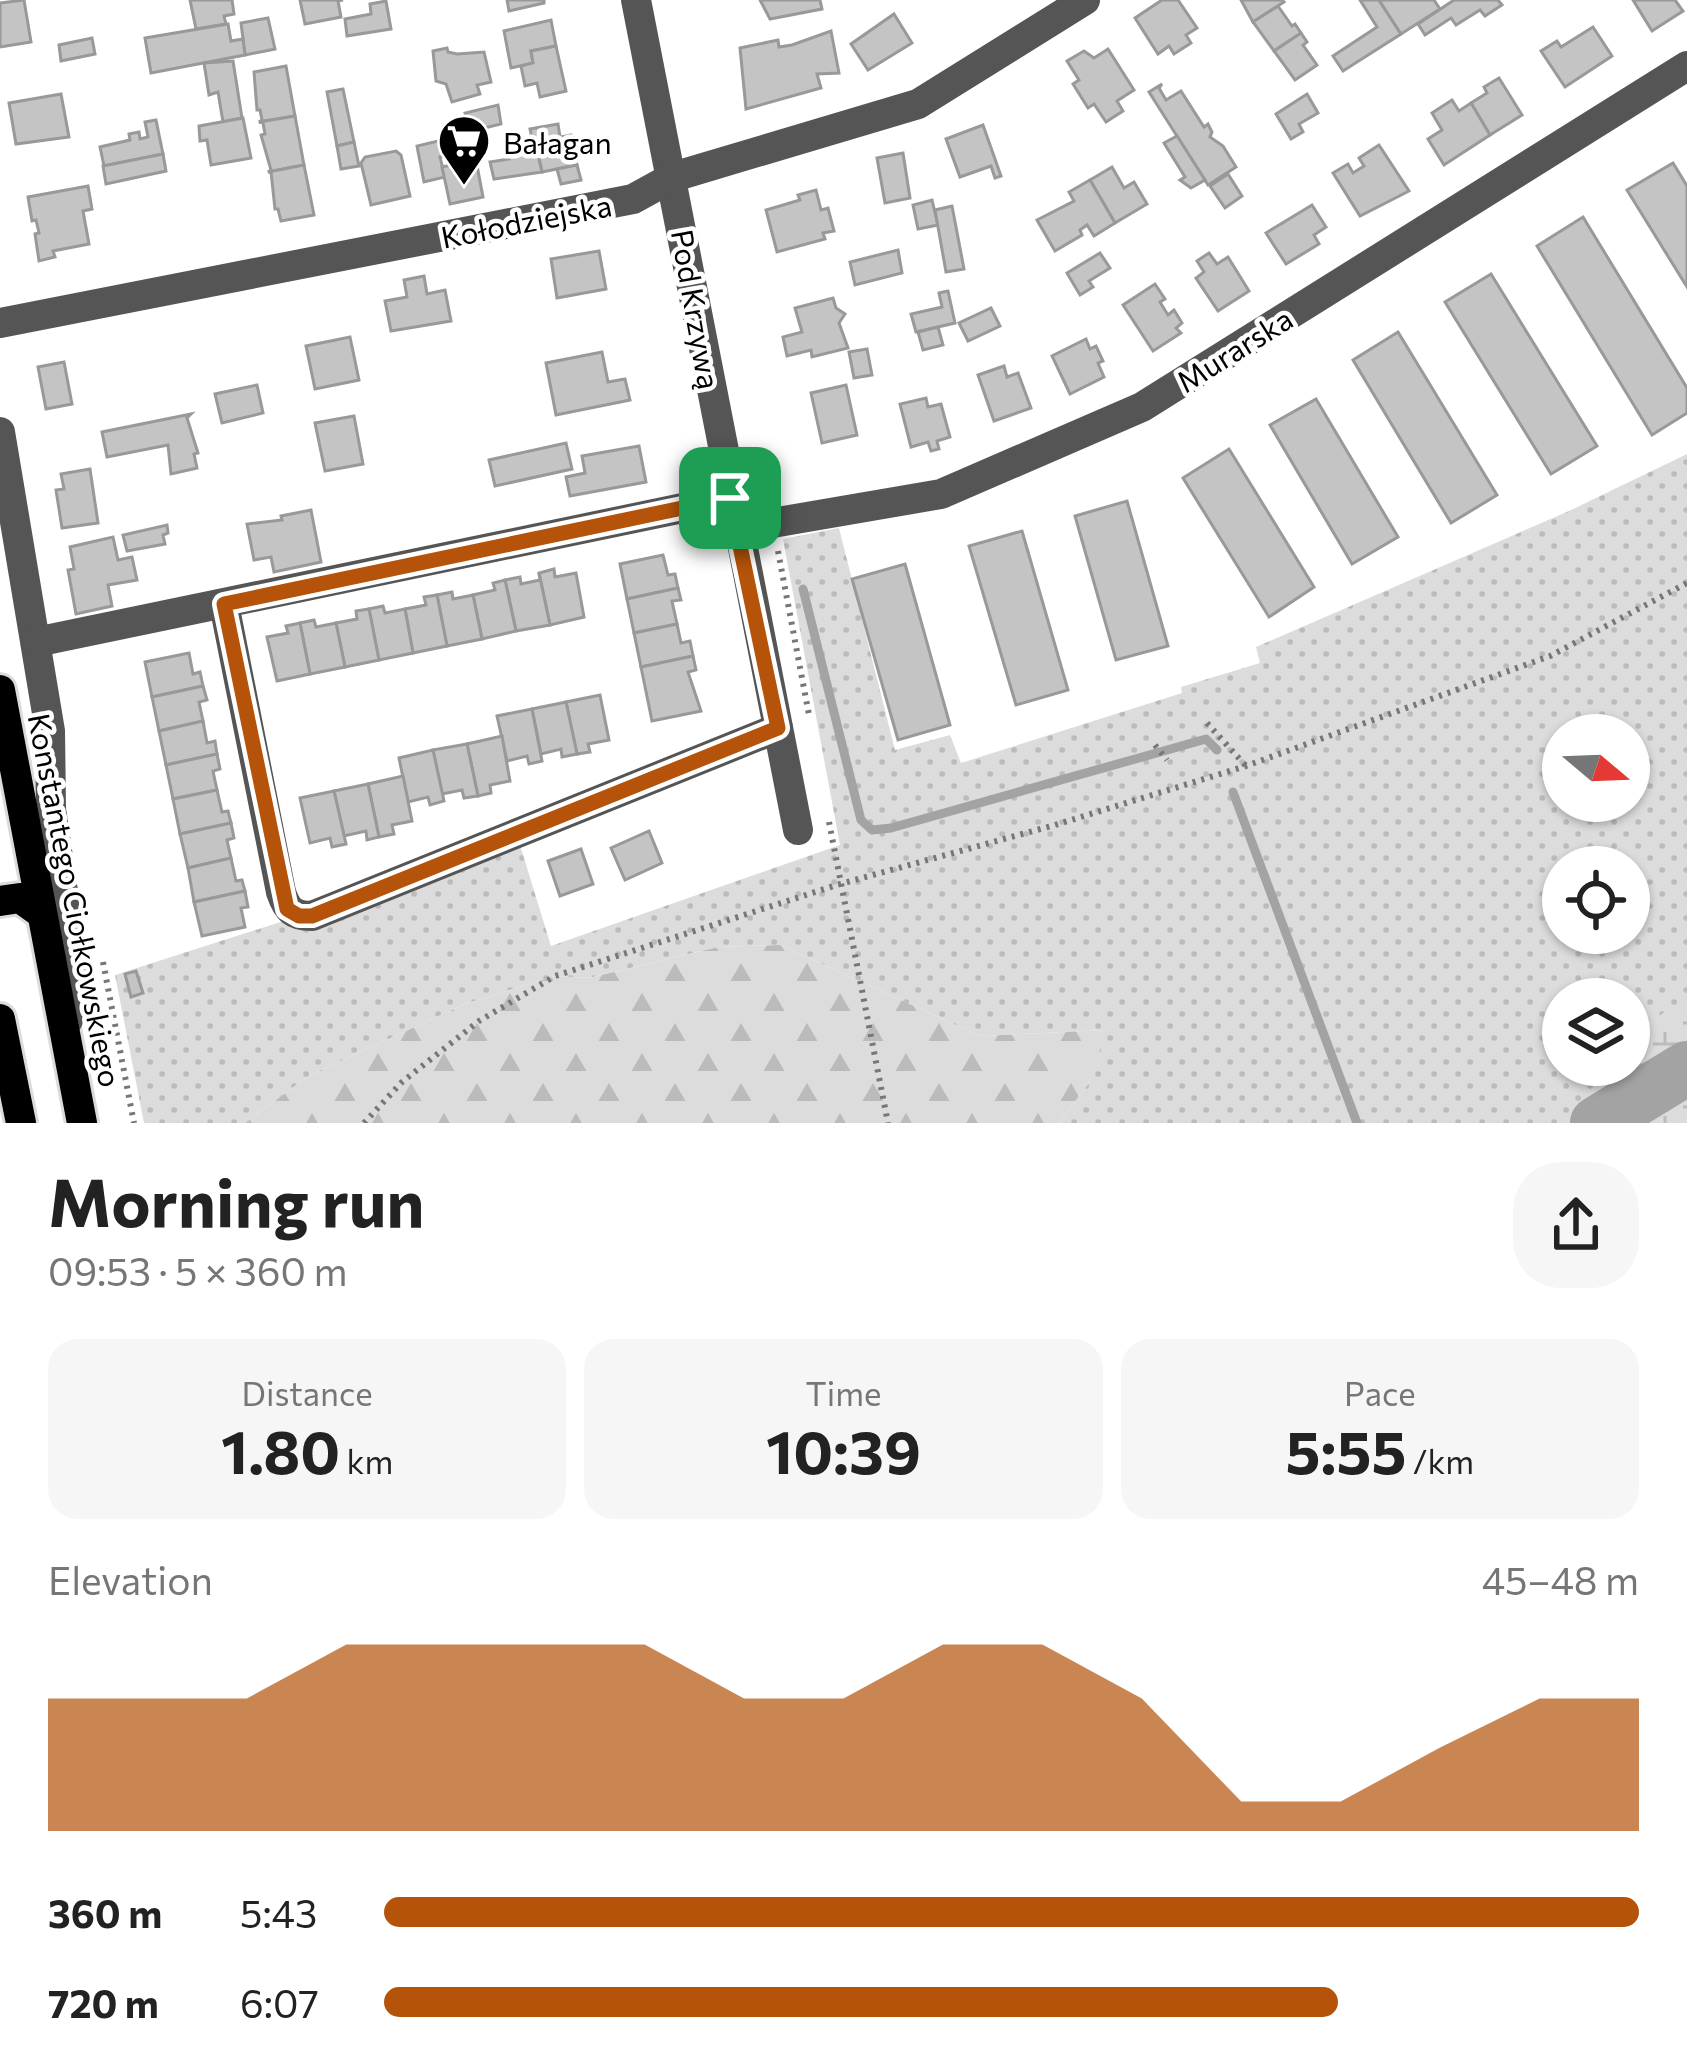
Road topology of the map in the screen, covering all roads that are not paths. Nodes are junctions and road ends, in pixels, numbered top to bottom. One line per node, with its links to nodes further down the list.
1 (636, 0): 4 (street, Pod Krzywą)
2 (1085, 0): 4 (street, Kołodziejska)
3 (1687, 66): 7 (street, Murarska)
4 (674, 177): 5 (street, Kołodziejska); 7 (street, Pod Krzywą)
5 (0, 323)
6 (0, 432): 9 (street)
7 (734, 513): 8 (street, Murarska); 11 (street, Pod Krzywą)
8 (224, 604): 9 (street, Murarska); 11 (street)
9 (36, 642): 16 (street)
10 (0, 690): 14 (main road, Konstantego Ciołkowskiego)
11 (778, 728): 12 (street, Pod Krzywą)
12 (798, 830)
13 (0, 902): 14 (main road)
14 (41, 913): 16 (main road, Konstantego Ciołkowskiego)
15 (0, 1018): 17 (main road)
16 (66, 1043): 18 (main road, Konstantego Ciołkowskiego)
17 (21, 1123)
18 (82, 1123)

